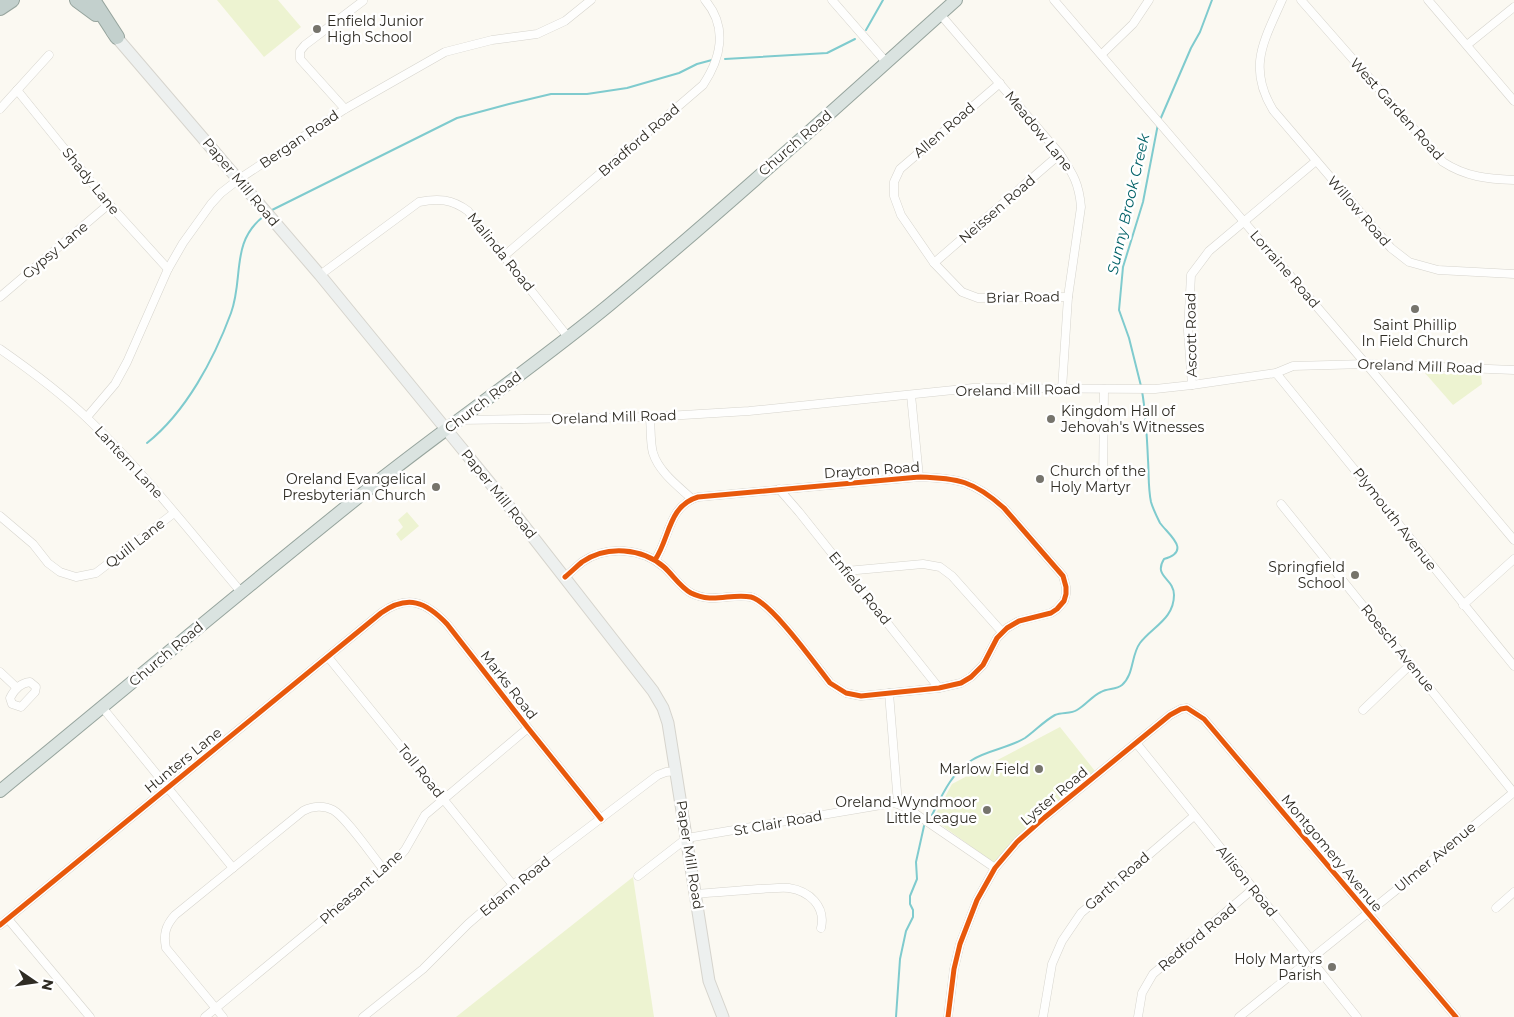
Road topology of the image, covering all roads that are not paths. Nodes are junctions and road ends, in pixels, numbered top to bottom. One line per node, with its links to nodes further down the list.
1 (11, 0): 16 (highway)
2 (77, 0): 14 (highway)
3 (84, 0): 14 (street)
4 (591, 0): 27 (street, Bergan Road)
5 (705, 0): 35 (street, Bradford Road)
6 (832, 0): 22 (street)
7 (956, 0): 17 (main road, Church Road)
8 (1054, 0): 20 (street, Lorraine Road)
9 (1149, 0): 20 (street)
10 (1282, 0): 29 (street, Willow Road)
11 (1301, 0): 31 (street, West Garden Road)
12 (1428, 0): 19 (street)
13 (362, 1): 27 (street)
14 (94, 7): 18 (highway)
15 (1514, 7): 19 (street)
16 (0, 8)
17 (940, 14): 22 (main road, Church Road); 23 (street, Meadow Lane)
18 (117, 38): 30 (street, Paper Mill Road)
19 (1467, 45): 25 (street)
20 (1102, 54): 34 (street, Lorraine Road)
21 (49, 55): 24 (street)
22 (886, 62): 42 (main road, Church Road)
23 (1000, 83): 28 (street, Meadow Lane); 32 (street, Allen Road)
24 (17, 90): 26 (street); 33 (street, Shady Lane)
25 (1514, 101)
26 (0, 109)
27 (345, 109): 30 (street, Bergan Road)
28 (1060, 154): 36 (street, Neissen Road); 41 (street, Meadow Lane)
29 (1316, 161): 34 (street, Ascott Road); 38 (street, Willow Road)
30 (239, 179): 37 (street, Bergan Road); 39 (street, Paper Mill Road)
31 (1514, 180)
32 (894, 182): 36 (street, Briar Road)
33 (109, 204): 37 (street, Shady Lane); 40 (street, Gypsy Lane)
34 (1244, 221): 44 (street, Lorraine Road); 47 (street, Ascott Road)
35 (504, 256): 39 (street, Malinda Road); 42 (street, Malinda Road)
36 (934, 263): 41 (street, Briar Road)
37 (168, 269): 51 (street, Bergan Road)
38 (1514, 274)
39 (320, 276): 54 (street, Paper Mill Road)
40 (0, 297)
41 (1068, 297): 48 (street, Meadow Lane)
42 (568, 337): 53 (main road, Church Road)
43 (0, 349): 51 (street, Lantern Lane)
44 (1366, 364): 45 (street, Oreland Mill Road); 46 (street, Oreland Mill Road); 62 (street, Lorraine Road)
45 (1514, 370)
46 (1276, 373): 47 (street, Oreland Mill Road); 68 (street, Plymouth Avenue)
47 (1192, 385): 49 (street, Oreland Mill Road)
48 (1062, 389): 49 (street, Oreland Mill Road); 50 (street, Oreland Mill Road)
49 (1104, 389): 57 (street)
50 (911, 395): 52 (street, Oreland Mill Road); 55 (street)
51 (86, 417): 60 (street, Lantern Lane)
52 (650, 417): 53 (street, Oreland Mill Road); 58 (street)
53 (460, 420): 54 (main road, Church Road)
54 (447, 430): 66 (street, Paper Mill Road); 67 (main road, Church Road)
55 (919, 477): 56 (street, Drayton Road); 70 (street, Drayton Road)
56 (779, 489): 58 (street, Drayton Road); 65 (street, Enfield Road)
57 (1103, 490)
58 (692, 499): 63 (street)
59 (1282, 504): 72 (street, Roesch Avenue)
60 (174, 513): 61 (street, Quill Lane); 67 (street, Lantern Lane)
61 (0, 516)
62 (1514, 540)
63 (655, 560): 66 (street); 77 (street)
64 (1514, 560): 68 (street)
65 (846, 571): 70 (street); 76 (street, Enfield Road)
66 (565, 577): 83 (street, Paper Mill Road)
67 (241, 592): 78 (main road, Church Road)
68 (1463, 605): 73 (street, Plymouth Avenue)
69 (381, 613): 71 (street, Hunters Lane); 81 (street, Marks Road)
70 (1002, 632): 76 (street)
71 (328, 657): 84 (street, Hunters Lane); 87 (street, Toll Road)
72 (1411, 664): 80 (street); 86 (street, Roesch Avenue)
73 (1514, 666)
74 (0, 672): 75 (street)
75 (17, 688)
76 (939, 688): 77 (street)
77 (889, 693): 88 (street)
78 (102, 707): 84 (street); 85 (main road, Church Road)
79 (1187, 708): 82 (street, Lyster Road); 101 (street, Montgomery Avenue)
80 (1363, 710)
81 (528, 728): 87 (street, Pheasant Lane); 90 (street, Marks Road)
82 (1137, 744): 89 (street, Allison Road); 93 (street, Lyster Road)
83 (677, 771): 90 (street, Edann Road); 91 (street, Paper Mill Road)
84 (168, 788): 92 (street); 102 (street, Hunters Lane)
85 (0, 791)
86 (1514, 792): 101 (street, Ulmer Avenue)
87 (443, 799): 94 (street, Pheasant Lane); 96 (street, Toll Road)
88 (898, 804): 91 (street, St Clair Road); 93 (street)
89 (1194, 816): 97 (street, Allison Road); 113 (street, Garth Road)
90 (601, 819): 96 (street, Edann Road)
91 (687, 838): 95 (street); 99 (street, Paper Mill Road)
92 (233, 868): 94 (street); 106 (street)
93 (996, 868): 112 (street, Lyster Road)
94 (384, 870): 106 (street, Pheasant Lane)
95 (638, 876)
96 (514, 886): 110 (street, Edann Road)
97 (1253, 889): 105 (street, Allison Road); 114 (street, Redford Road)
98 (1514, 892): 100 (street)
99 (696, 894): 104 (street); 111 (street, Paper Mill Road)
100 (1496, 908)
101 (1367, 913): 105 (street, Ulmer Avenue); 117 (street, Montgomery Avenue)
102 (8, 919): 103 (street, Hunters Lane); 107 (street)
103 (0, 925)
104 (821, 928)
105 (1310, 958): 115 (street, Ulmer Avenue); 116 (street, Allison Road)
106 (216, 1008): 108 (street, Pheasant Lane); 109 (street)
107 (90, 1017)
108 (205, 1017)
109 (223, 1017)
110 (363, 1017)
111 (723, 1017)
112 (948, 1017)
113 (1043, 1017)
114 (1138, 1017)
115 (1239, 1017)
116 (1357, 1017)
117 (1456, 1017)

